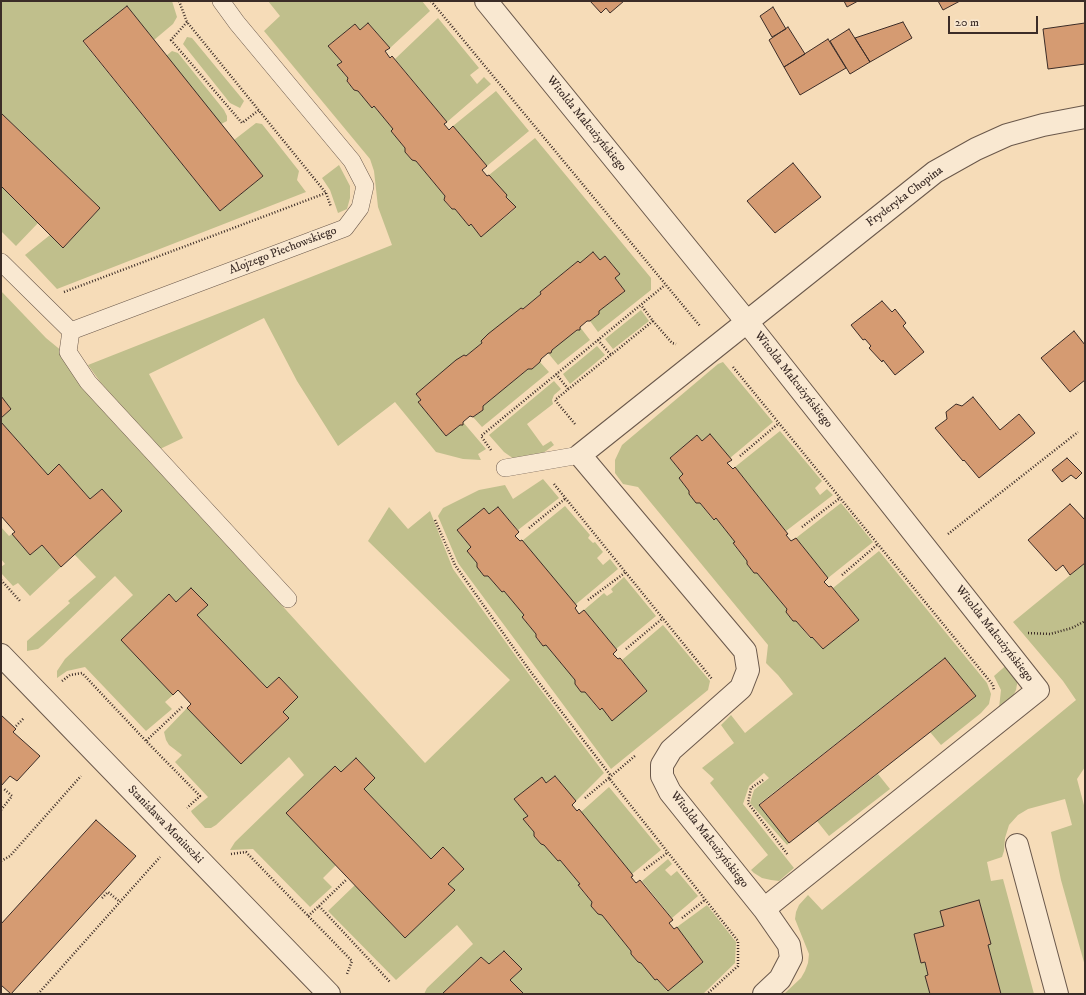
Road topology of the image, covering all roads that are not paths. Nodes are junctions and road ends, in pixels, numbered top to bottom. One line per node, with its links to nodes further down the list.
1 (221, 1): 6 (lane, Alojzego Piechowskiego)
2 (486, 1): 5 (street, Witolda Małcużyńskiego)
3 (1085, 117): 5 (street, Fryderyka Chopina)
4 (1, 262): 6 (lane)
5 (747, 322): 7 (street, Witolda Małcużyńskiego); 12 (street, Witolda Małcużyńskiego)
6 (71, 331): 9 (lane)
7 (580, 455): 8 (lane, Witolda Małcużyńskiego); 12 (street, Witolda Małcużyńskiego)
8 (505, 468)
9 (288, 599)
10 (1, 655): 13 (street, Stanisława Moniuszki)
11 (1017, 845): 15 (street)
12 (764, 909): 14 (street, Witolda Małcużyńskiego)
13 (337, 987)
14 (764, 994)
15 (1057, 994)

